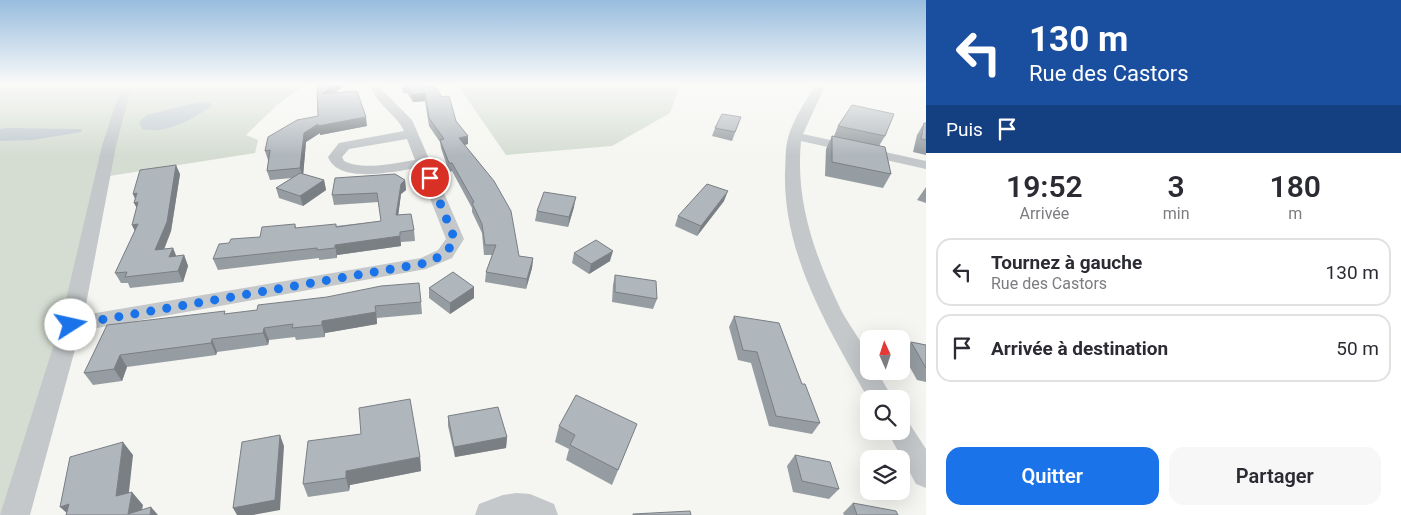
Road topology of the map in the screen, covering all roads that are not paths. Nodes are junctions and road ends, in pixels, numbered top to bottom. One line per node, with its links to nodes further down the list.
1 (120, 108): 8 (street)
2 (394, 108): 4 (street)
3 (809, 108): 5 (street)
4 (412, 134): 6 (street); 6 (street)
5 (795, 136): 7 (street); 9 (street)
6 (424, 163): 8 (street)
7 (926, 165)
8 (71, 325): 12 (street)
9 (876, 390)
10 (905, 440): 11 (street)
11 (926, 474)
12 (15, 515)
13 (490, 515): 14 (street)
14 (543, 515)

